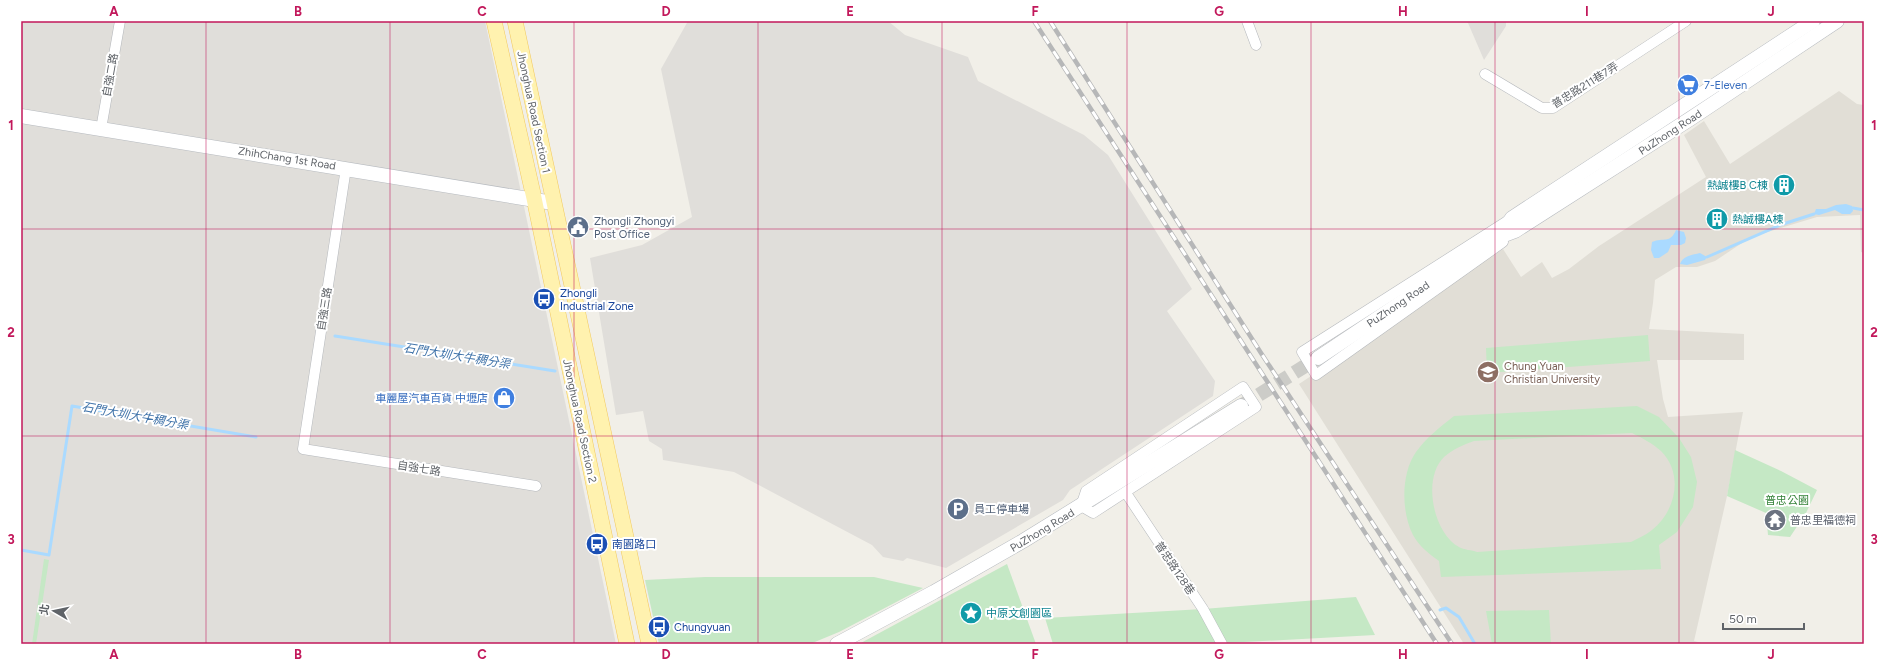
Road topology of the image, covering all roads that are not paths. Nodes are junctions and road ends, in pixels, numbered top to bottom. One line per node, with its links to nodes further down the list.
1 (120, 21): 11 (street, 自強二路)
2 (494, 21): 13 (main road, Jhonghua Road Section 1)
3 (515, 21): 14 (main road, Jhonghua Road Section 1)
4 (1247, 21): 8 (street)
5 (1686, 21): 9 (street, 普忠路211巷7弄)
6 (1814, 21): 15 (street, PuZhong Road)
7 (1837, 21): 15 (street, PuZhong Road)
8 (1256, 45)
9 (1485, 74)
10 (21, 116): 11 (street, ZhihChang 1st Road)
11 (101, 129): 12 (street, ZhihChang 1st Road)
12 (346, 168): 13 (street, ZhihChang 1st Road); 18 (street, 自強三路)
13 (534, 198): 14 (street, ZhihChang 1st Road); 22 (main road, Jhonghua Road Section 2)
14 (553, 203): 23 (main road, Jhonghua Road Section 2)
15 (1514, 224): 15 (street); 16 (street, PuZhong Road)
16 (1318, 358)
17 (1241, 406): 21 (street, PuZhong Road)
18 (303, 449): 19 (street, 自強七路)
19 (536, 486)
20 (1126, 493): 21 (street); 21 (street); 25 (street, 普忠路128巷)
21 (1081, 506): 24 (street, PuZhong Road)
22 (627, 644)
23 (649, 644)
24 (837, 644)
25 (1222, 644)

